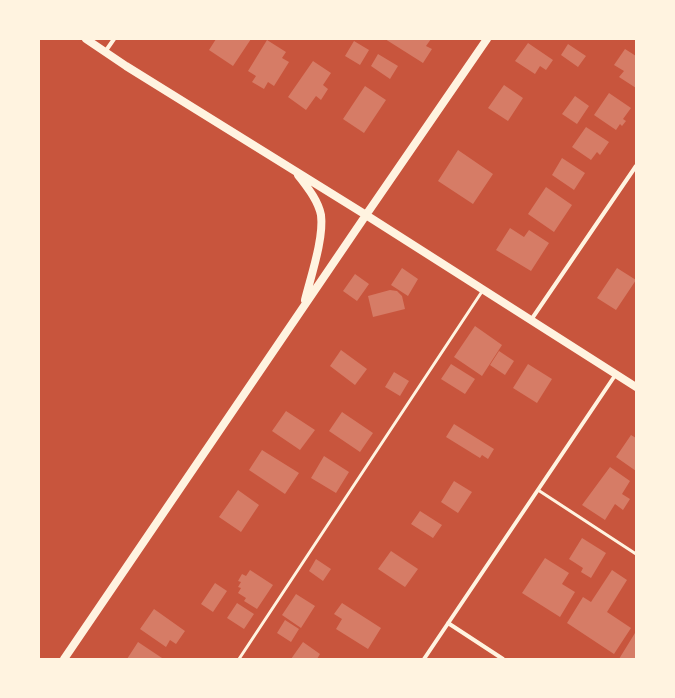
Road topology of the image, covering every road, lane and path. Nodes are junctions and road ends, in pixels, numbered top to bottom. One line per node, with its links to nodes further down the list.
1 (86, 39): 4 (main road)
2 (114, 39): 4 (street)
3 (487, 39): 7 (main road)
4 (105, 52): 6 (main road)
5 (636, 166): 10 (street)
6 (295, 171): 7 (main road); 9 (main road)
7 (366, 215): 8 (main road); 9 (main road)
8 (483, 290): 10 (main road); 17 (lane)
9 (304, 306): 16 (main road)
10 (531, 320): 11 (main road)
11 (616, 374): 12 (main road); 13 (street)
12 (636, 387)
13 (538, 490): 14 (lane); 15 (street)
14 (636, 554)
15 (448, 623): 18 (street); 19 (street)
16 (64, 659)
17 (239, 659)
18 (424, 659)
19 (503, 659)

